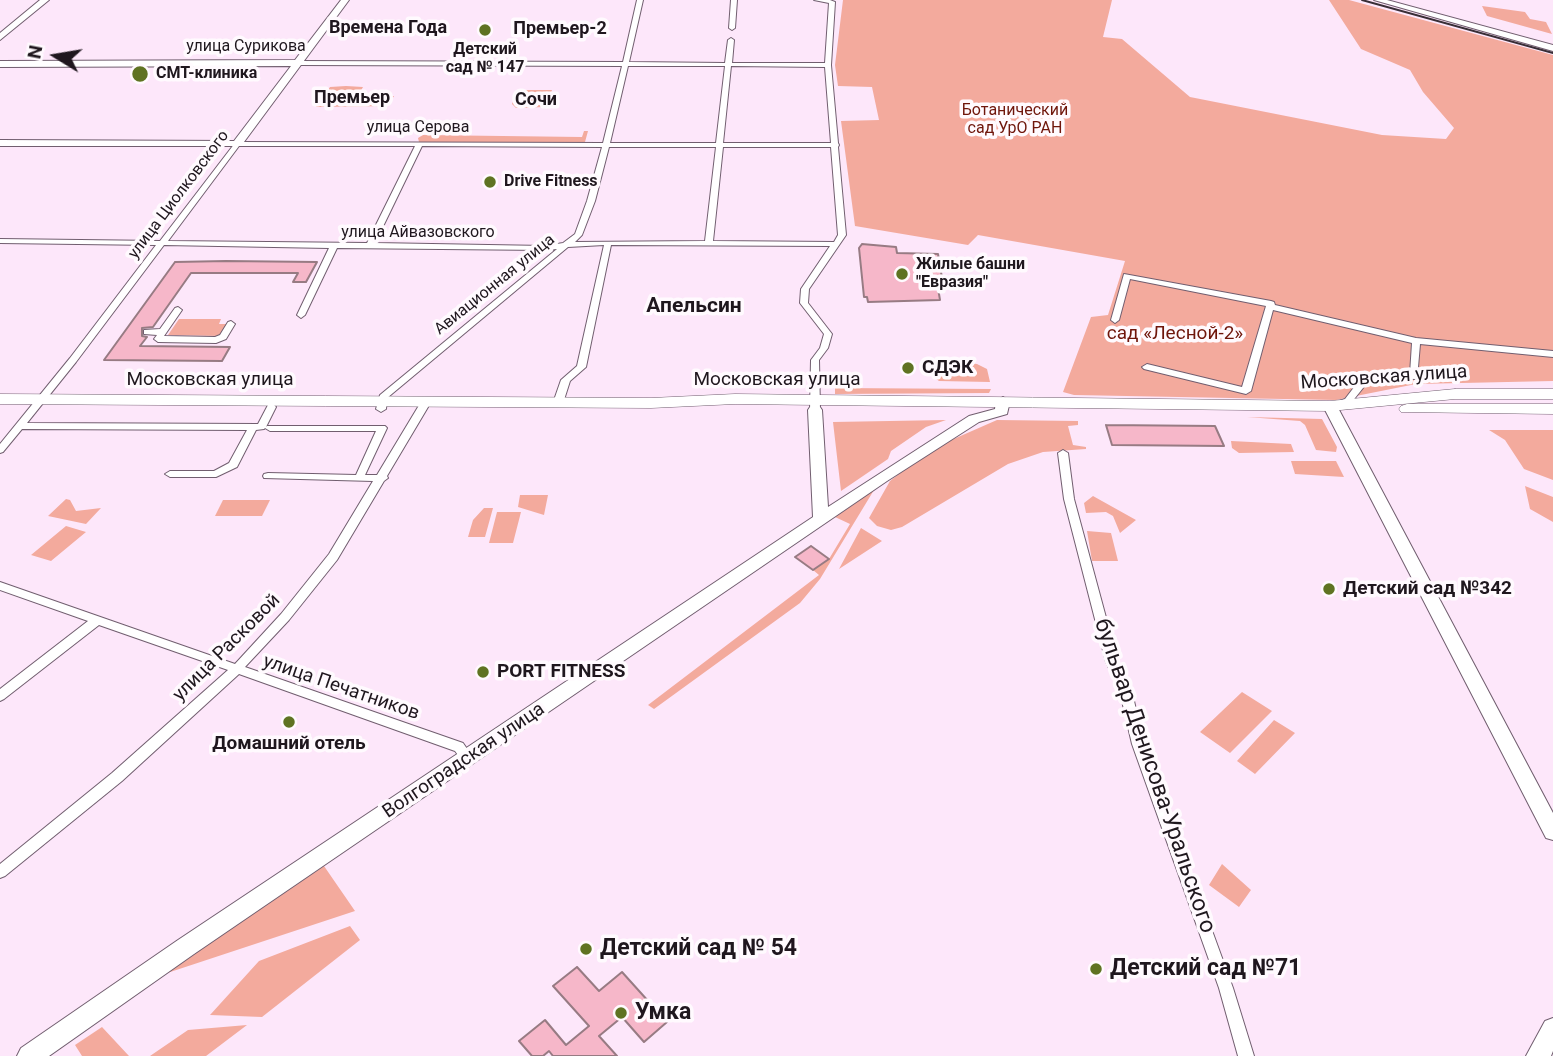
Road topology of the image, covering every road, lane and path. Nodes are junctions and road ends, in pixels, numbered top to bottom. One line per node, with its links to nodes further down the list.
1 (46, 0): 9 (street)
2 (345, 0): 13 (street, улица Циолковского)
3 (640, 0): 15 (street, Авиационная улица)
4 (734, 0): 8 (street)
5 (817, 0): 16 (street)
6 (1378, 0): 12 (street)
7 (1406, 0): 10 (street)
8 (732, 28)
9 (0, 37)
10 (1553, 39)
11 (731, 40): 17 (street)
12 (1553, 48)
13 (296, 63): 14 (street, улица Сурикова); 15 (street, улица Сурикова); 19 (street, улица Циолковского)
14 (0, 64)
15 (627, 64): 17 (street, улица Сурикова); 21 (street, Авиационная улица)
16 (828, 65): 17 (street, улица Сурикова); 23 (street)
17 (728, 66): 22 (street)
18 (0, 143): 19 (street, улица Серова)
19 (237, 144): 20 (street, улица Серова); 27 (street, улица Циолковского)
20 (420, 144): 21 (street, улица Серова); 31 (street)
21 (606, 145): 22 (street, улица Серова); 28 (street, Авиационная улица)
22 (720, 145): 23 (street, улица Серова); 26 (street)
23 (836, 145): 29 (street)
24 (0, 241): 27 (street, улица Айвазовского)
25 (608, 243): 26 (street, улица Айвазовского); 28 (street, улица Айвазовского); 45 (street)
26 (709, 243): 29 (street, улица Айвазовского)
27 (161, 244): 30 (street, улица Айвазовского); 44 (street, улица Циолковского)
28 (566, 244): 31 (street, улица Айвазовского); 46 (street, Авиационная улица)
29 (836, 244): 47 (street)
30 (334, 246): 31 (street, улица Айвазовского); 34 (street)
31 (369, 247)
32 (1271, 307): 35 (street); 39 (street); 41 (street)
33 (178, 310): 38 (street)
34 (301, 315)
35 (1115, 320)
36 (231, 324): 38 (street)
37 (148, 332): 38 (street)
38 (163, 332)
39 (1416, 341): 40 (street); 52 (street)
40 (1553, 354)
41 (1147, 368)
42 (1553, 394): 52 (main road, Московская улица)
43 (0, 399): 44 (main road, Московская улица)
44 (36, 403): 46 (main road, Московская улица); 48 (main road, Московская улица); 51 (main road, Московская улица); 54 (street, улица Циолковского)
45 (558, 403): 47 (main road, Московская улица); 49 (main road, Московская улица)
46 (382, 405): 49 (main road, Московская улица); 51 (main road, Московская улица)
47 (815, 405): 49 (main road, Московская улица); 50 (main road, Московская улица); 63 (street)
48 (0, 406)
49 (424, 406): 62 (street, улица Расковой)
50 (1002, 406): 52 (main road, Московская улица); 63 (street, Волгоградская улица)
51 (271, 407): 55 (street)
52 (1336, 408): 53 (main road, Московская улица); 69 (street)
53 (1553, 409)
54 (19, 426): 55 (street); 57 (street, улица Циолковского)
55 (253, 427): 59 (street)
56 (270, 428): 61 (street)
57 (0, 450)
58 (1063, 453): 73 (street, бульвар Денисова-Уральского)
59 (170, 474)
60 (268, 476): 61 (street)
61 (359, 478): 62 (street)
62 (383, 478): 66 (street, улица Расковой)
63 (821, 519): 68 (street, Волгоградская улица)
64 (0, 586): 65 (street, улица Печатников)
65 (97, 620): 66 (street, улица Печатников); 67 (street)
66 (236, 670): 68 (street, улица Печатников); 70 (street, улица Расковой)
67 (0, 696)
68 (468, 759): 72 (street, Волгоградская улица)
69 (1553, 832)
70 (0, 872)
71 (1553, 1029): 74 (street)
72 (29, 1056)
73 (1246, 1056)
74 (1538, 1056)

